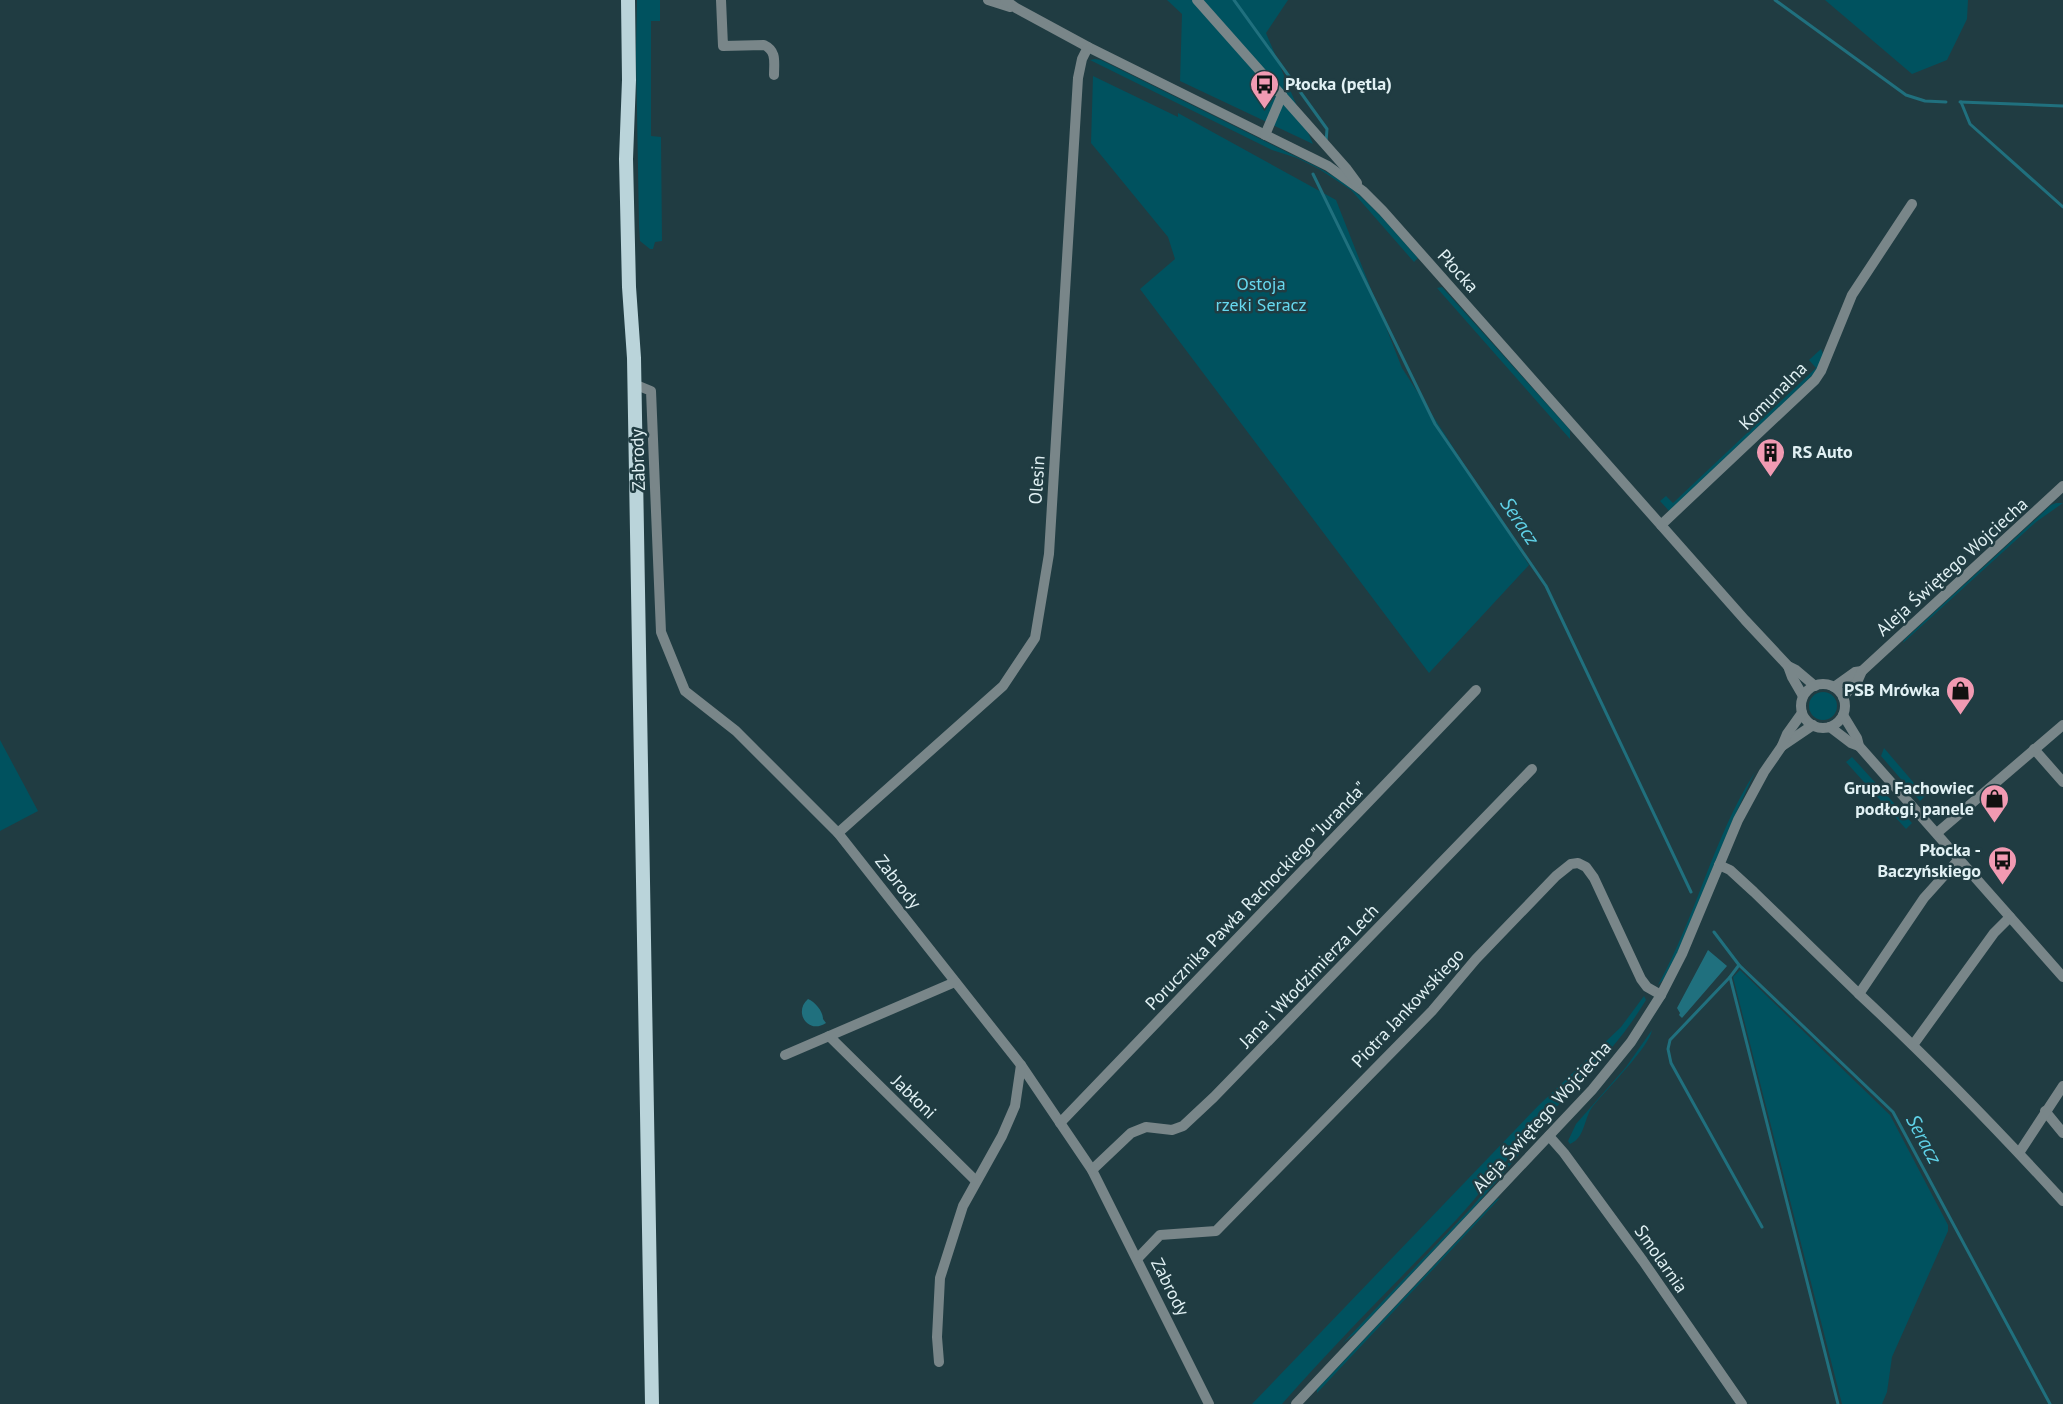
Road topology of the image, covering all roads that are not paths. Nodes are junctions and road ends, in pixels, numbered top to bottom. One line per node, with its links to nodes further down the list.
1 (722, 0): 8 (street)
2 (988, 0): 6 (street, Płocka)
3 (1005, 0): 6 (street, Płocka)
4 (1197, 0): 9 (street)
5 (629, 4): 13 (main road)
6 (1016, 8): 7 (street, Płocka)
7 (1088, 47): 10 (street, Płocka); 33 (street, Olesin)
8 (774, 75)
9 (1282, 95): 10 (street); 11 (street)
10 (1264, 135): 11 (street, Płocka)
11 (1363, 191): 15 (street, Płocka)
12 (1912, 204): 15 (street, Komunalna)
13 (634, 384): 33 (street, Zabrody); 57 (main road)
14 (2061, 492): 17 (street, Aleja Świętego Wojciecha)
15 (1661, 525): 16 (street, Płocka)
16 (1788, 666): 18 (street, Płocka); 21 (street, Płocka)
17 (1862, 671): 19 (street, Aleja Świętego Wojciecha); 22 (street, Aleja Świętego Wojciecha)
18 (1815, 686): 19 (street); 21 (street)
19 (1834, 687): 22 (street)
20 (1476, 690): 48 (street, Porucznika Pawła Rachockiego "Juranda")
21 (1803, 696): 23 (street)
22 (1843, 697): 24 (street)
23 (1802, 712): 25 (street); 28 (street, Aleja Świętego Wojciecha)
24 (1843, 715): 27 (street); 29 (street)
25 (1813, 725): 27 (street); 28 (street, Aleja Świętego Wojciecha)
26 (2063, 725): 30 (street)
27 (1830, 727): 29 (street)
28 (1782, 746): 36 (street, Aleja Świętego Wojciecha)
29 (1859, 746): 34 (street)
30 (2034, 749): 32 (street); 34 (street)
31 (1532, 770): 52 (street, Jana i Włodzimierza Lech)
32 (2063, 782)
33 (838, 833): 39 (street, Zabrody)
34 (1937, 833): 35 (street)
35 (1959, 859): 37 (street); 40 (street)
36 (1719, 865): 40 (street); 41 (street, Aleja Świętego Wojciecha)
37 (2010, 917): 38 (street); 43 (street)
38 (2063, 977)
39 (955, 982): 42 (street); 45 (street, Zabrody)
40 (1859, 994): 43 (street)
41 (1661, 995): 50 (street, Aleja Świętego Wojciecha); 55 (street, Piotra Jankowskiego)
42 (829, 1036): 44 (street); 53 (street, Jabłoni)
43 (1913, 1045): 51 (street)
44 (785, 1054)
45 (1021, 1065): 48 (street, Zabrody); 53 (street)
46 (2063, 1086): 47 (street)
47 (2045, 1111): 49 (street); 51 (street)
48 (1060, 1124): 52 (street, Zabrody)
49 (2063, 1133)
50 (1549, 1136): 59 (street, Aleja Świętego Wojciecha); 60 (street, Smolarnia)
51 (2019, 1153): 54 (street)
52 (1092, 1170): 55 (street, Zabrody)
53 (976, 1181): 56 (street)
54 (2063, 1201)
55 (1137, 1259): 58 (street, Zabrody)
56 (939, 1362)
57 (652, 1404)
58 (1209, 1404)
59 (1296, 1404)
60 (1742, 1404)

